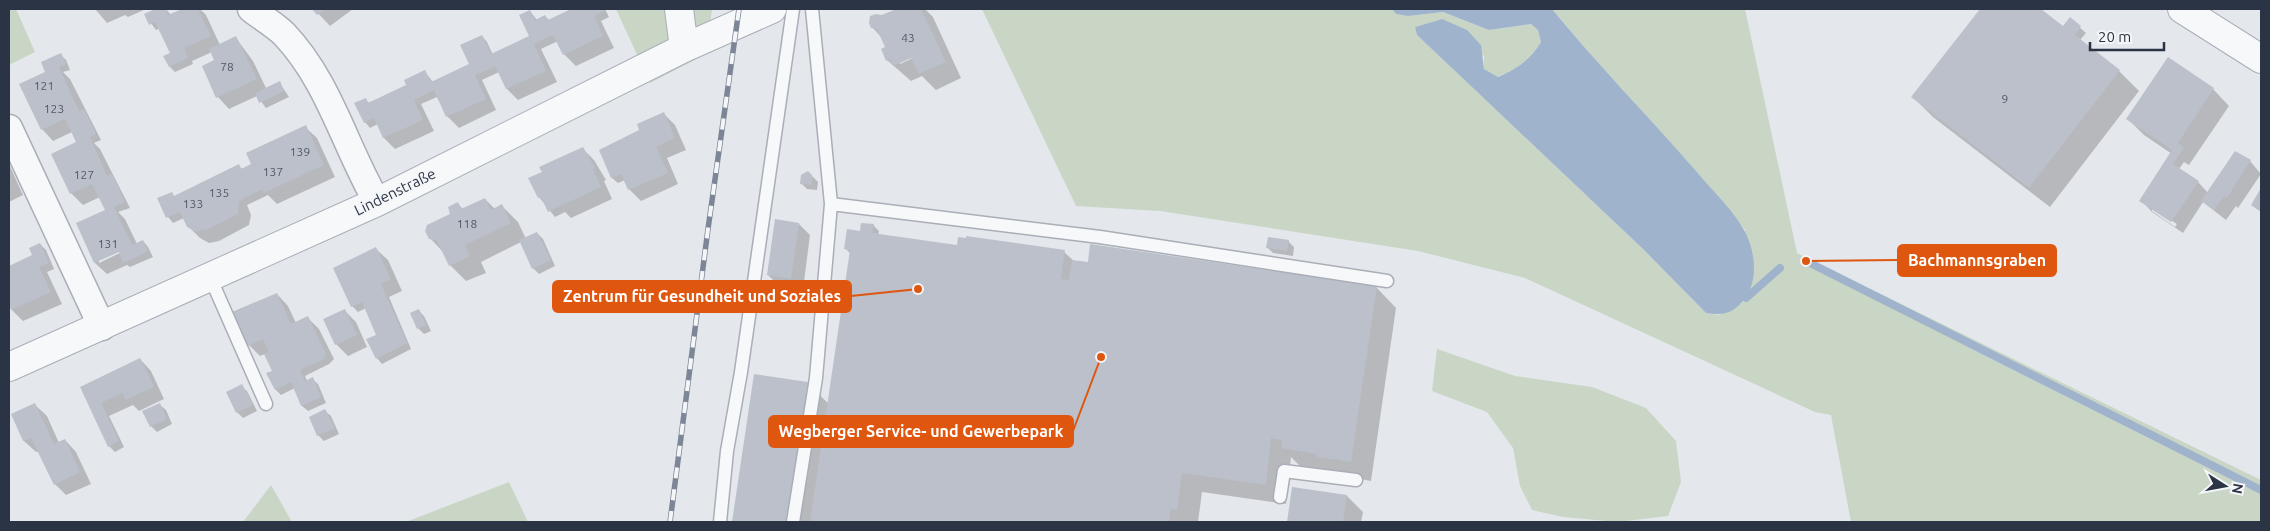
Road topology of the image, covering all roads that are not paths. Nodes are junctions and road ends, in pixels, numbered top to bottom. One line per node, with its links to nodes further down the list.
1 (250, 9): 10 (street)
2 (679, 9): 7 (street)
3 (772, 9): 7 (street, Lindenstraße)
4 (793, 9): 19 (lane)
5 (812, 9): 11 (lane)
6 (2182, 9): 8 (street)
7 (684, 48): 10 (street, Lindenstraße)
8 (2261, 59)
9 (9, 128): 14 (street)
10 (377, 202): 12 (street, Lindenstraße)
11 (831, 204): 13 (lane); 20 (lane)
12 (210, 276): 14 (street, Lindenstraße); 16 (lane)
13 (1387, 281)
14 (102, 327): 15 (street, Lindenstraße)
15 (9, 367)
16 (266, 404)
17 (1356, 480): 18 (lane)
18 (1280, 497)
19 (720, 522)
20 (793, 522)

